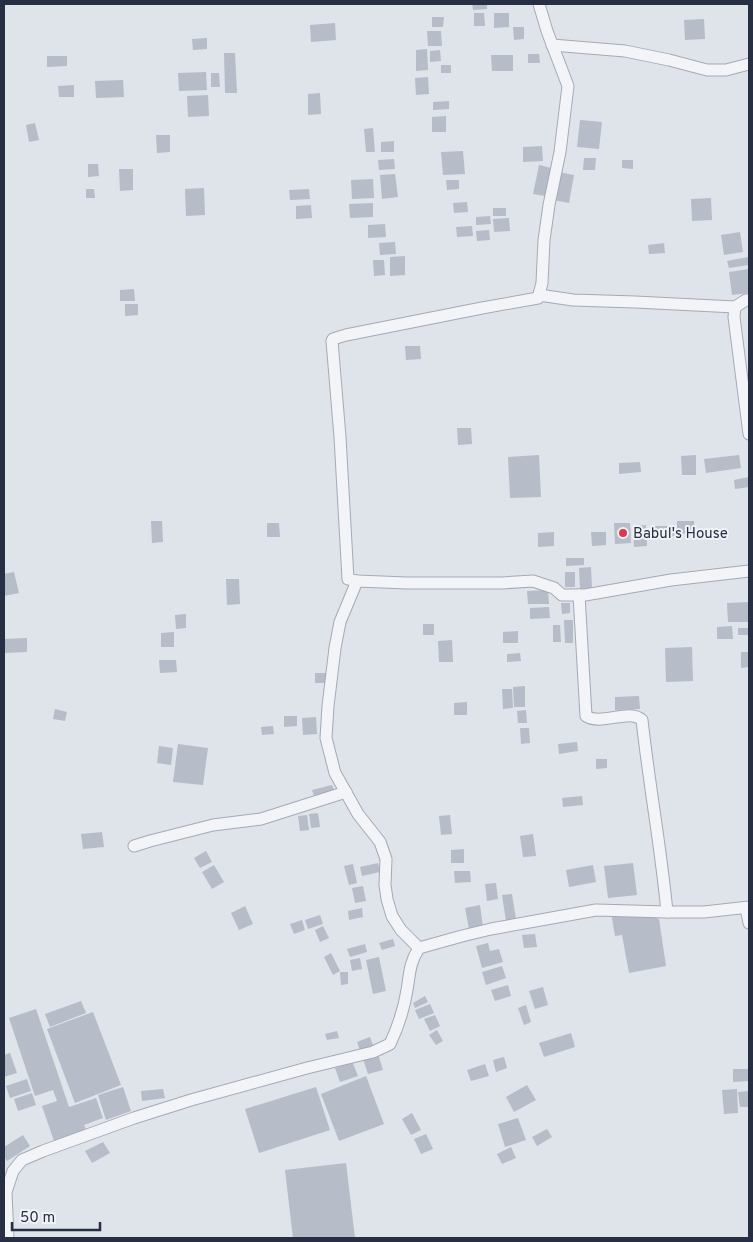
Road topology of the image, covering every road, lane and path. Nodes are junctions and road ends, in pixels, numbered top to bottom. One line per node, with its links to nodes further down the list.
1 (539, 4): 2 (street)
2 (552, 45): 3 (street); 4 (street)
3 (749, 64)
4 (539, 295): 6 (street); 9 (street)
5 (749, 300): 6 (street)
6 (735, 307): 7 (street)
7 (749, 434)
8 (749, 571): 10 (street)
9 (357, 581): 10 (street); 11 (street)
10 (579, 595): 14 (street)
11 (346, 792): 12 (street); 16 (street)
12 (134, 846)
13 (748, 908): 14 (street); 15 (street)
14 (667, 912): 16 (street)
15 (749, 923)
16 (419, 948): 17 (street)
17 (8, 1238)

